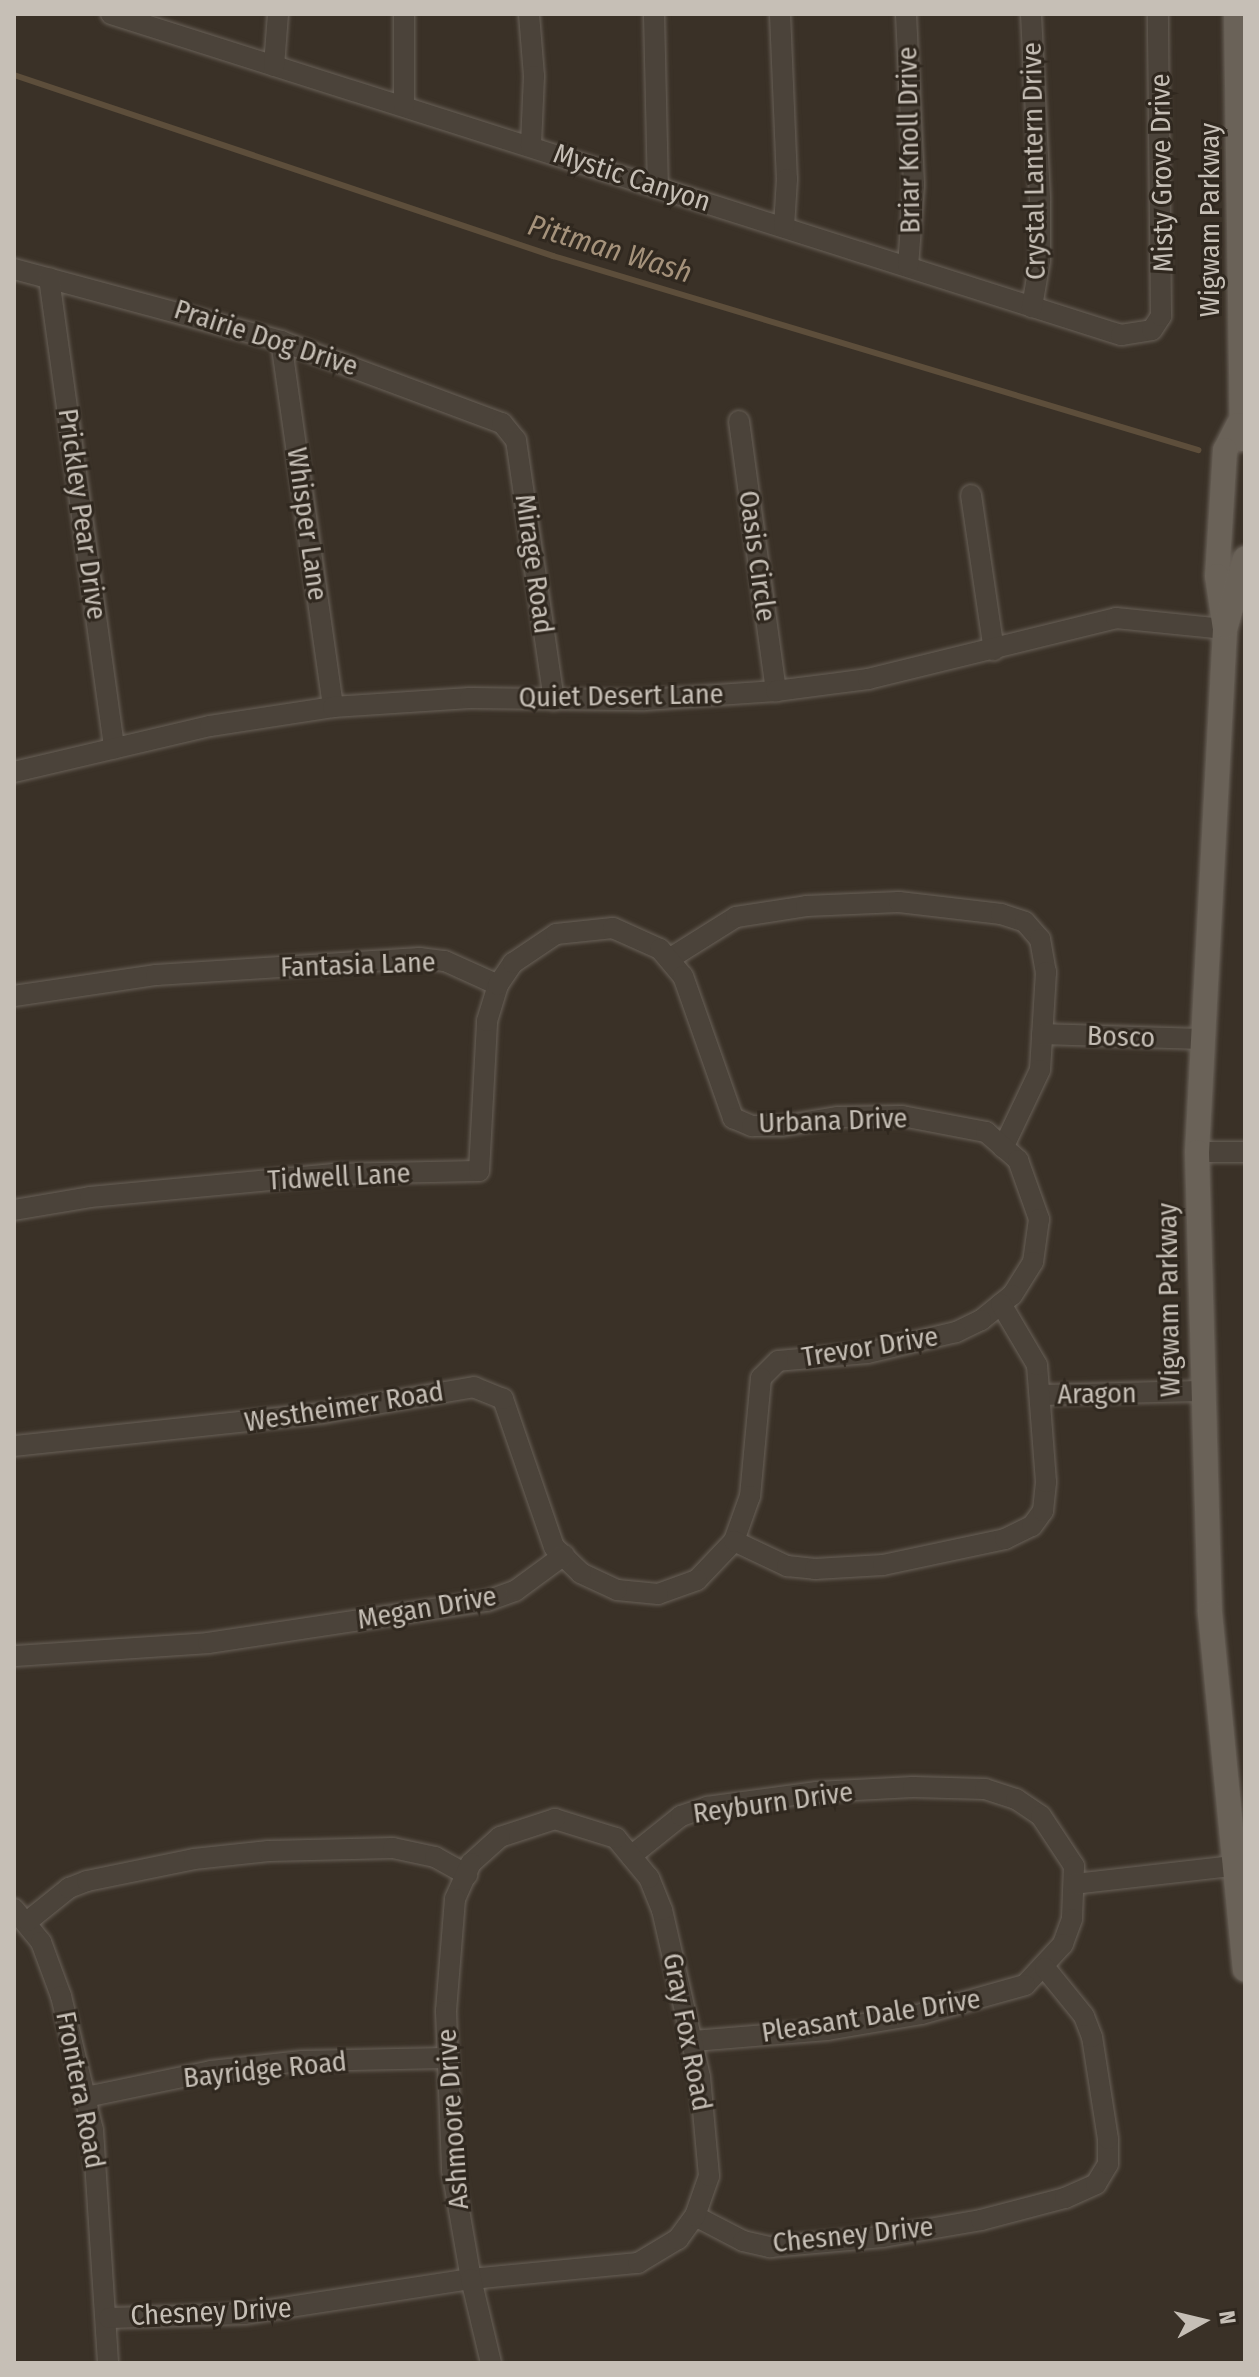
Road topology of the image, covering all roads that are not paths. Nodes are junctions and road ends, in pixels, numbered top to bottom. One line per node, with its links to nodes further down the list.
1 (111, 14): 11 (street, Mystic Canyon)
2 (278, 14): 12 (street)
3 (404, 14): 13 (street)
4 (529, 14): 14 (street)
5 (654, 14): 15 (street)
6 (780, 14): 16 (street)
7 (906, 14): 17 (street, Briar Knoll Drive)
8 (1031, 14): 20 (street, Crystal Lantern Drive)
9 (1158, 14): 21 (street, Misty Grove Drive)
10 (1236, 14): 23 (main road, Wigwam Parkway)
11 (145, 19): 12 (street, Mystic Canyon)
12 (274, 66): 13 (street, Mystic Canyon)
13 (404, 106): 14 (street, Mystic Canyon)
14 (531, 146): 15 (street, Mystic Canyon)
15 (658, 188): 16 (street, Mystic Canyon)
16 (784, 227): 17 (street, Mystic Canyon)
17 (908, 266): 20 (street, Mystic Canyon)
18 (14, 269): 19 (street, Prairie Dog Drive)
19 (49, 278): 22 (street, Prairie Dog Drive); 34 (street, Prickley Pear Drive)
20 (1032, 307): 21 (street, Mystic Canyon)
21 (1152, 330)
22 (281, 341): 25 (street, Prairie Dog Drive); 33 (street, Whisper Lane)
23 (1242, 382): 26 (main road, Wigwam Parkway)
24 (739, 421): 31 (street, Oasis Circle)
25 (508, 431): 32 (street, Mirage Road)
26 (1242, 437): 29 (main road, Wigwam Parkway)
27 (971, 495): 30 (street)
28 (1245, 559): 29 (main road, Wigwam Parkway)
29 (1225, 629): 30 (street, Quiet Desert Lane); 40 (main road, Wigwam Parkway)
30 (994, 650): 31 (street, Quiet Desert Lane)
31 (776, 691): 32 (street, Quiet Desert Lane)
32 (554, 700): 33 (street, Quiet Desert Lane)
33 (333, 707): 34 (street, Quiet Desert Lane)
34 (114, 749): 35 (street, Quiet Desert Lane)
35 (14, 772)
36 (669, 959): 37 (street); 39 (street); 41 (street, Urbana Drive)
37 (498, 985): 38 (street, Fantasia Lane); 44 (street, Tidwell Lane)
38 (14, 996)
39 (1042, 1034): 40 (street, Bosco); 41 (street)
40 (1200, 1039): 42 (main road, Wigwam Parkway)
41 (1003, 1148): 45 (street)
42 (1197, 1152): 43 (street); 46 (main road, Wigwam Parkway)
43 (1245, 1152)
44 (14, 1210)
45 (1001, 1304): 47 (street); 49 (street, Trevor Drive)
46 (1200, 1391): 47 (street, Aragon); 53 (main road, Wigwam Parkway)
47 (1041, 1395): 49 (street)
48 (14, 1446): 50 (street, Westheimer Road)
49 (734, 1541): 50 (street)
50 (564, 1555): 51 (street, Megan Drive)
51 (14, 1656)
52 (631, 1856): 54 (street); 55 (street, Reyburn Drive); 59 (street, Gray Fox Road)
53 (1232, 1866): 55 (street); 58 (main road, Wigwam Parkway)
54 (467, 1875): 56 (street); 60 (street, Ashmoore Drive)
55 (1074, 1884): 57 (street, Pleasant Dale Drive)
56 (21, 1915): 61 (street, Frontera Road)
57 (1045, 1968): 59 (street, Pleasant Dale Drive); 62 (street, Chesney Drive)
58 (1245, 1969)
59 (693, 2041): 62 (street, Gray Fox Road)
60 (446, 2058): 61 (street, Bayridge Road); 63 (street, Ashmoore Drive)
61 (86, 2097): 64 (street, Frontera Road)
62 (695, 2216): 63 (street, Chesney Drive)
63 (471, 2279): 64 (street, Chesney Drive); 66 (street, Ashmoore Drive)
64 (109, 2318): 65 (street, Frontera Road)
65 (108, 2363)
66 (491, 2363)

